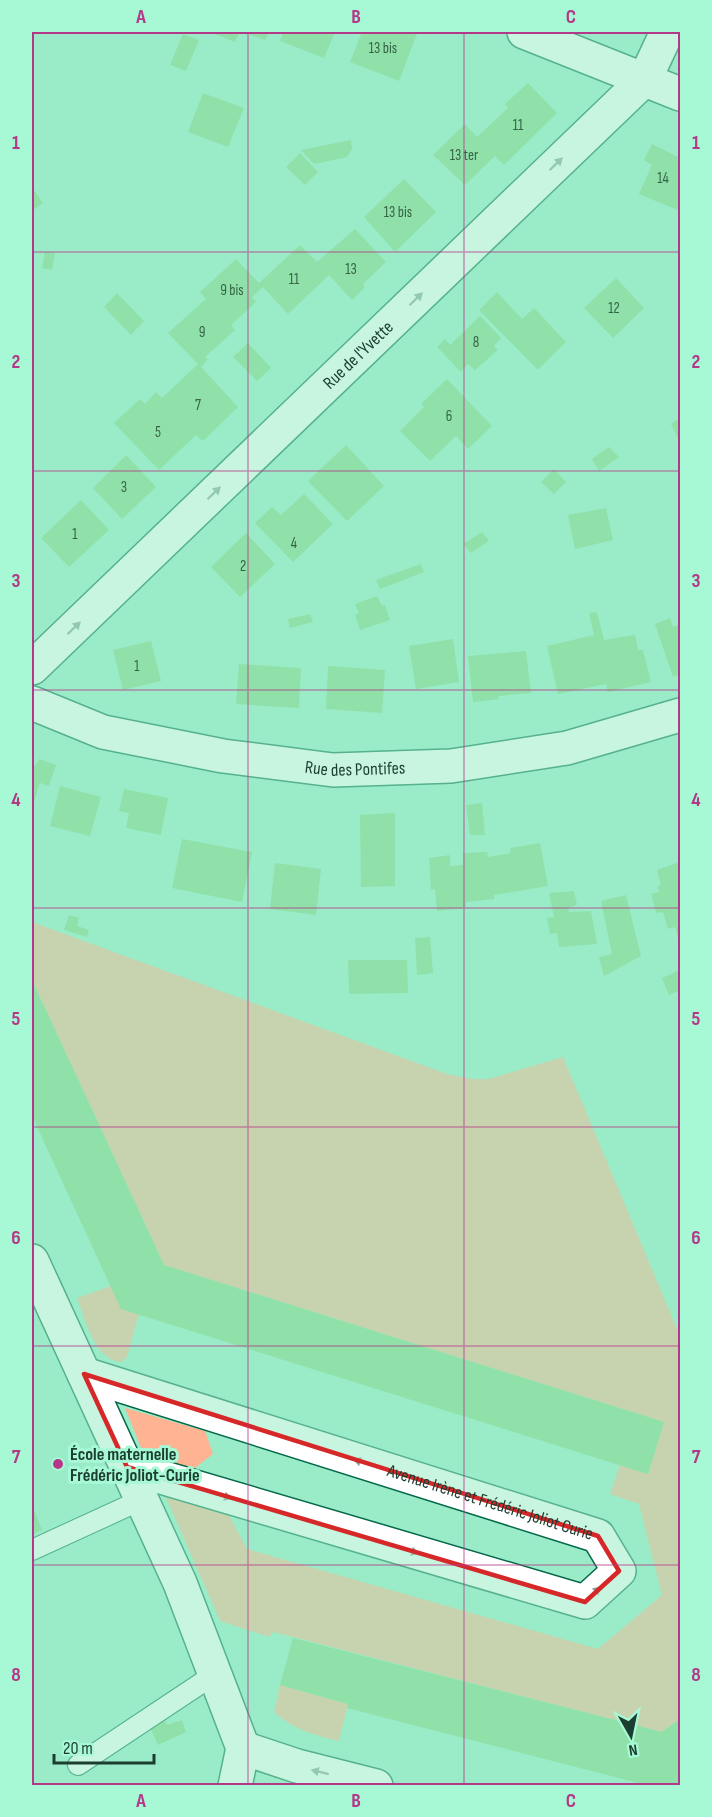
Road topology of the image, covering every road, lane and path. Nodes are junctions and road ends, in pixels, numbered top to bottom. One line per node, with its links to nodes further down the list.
1 (524, 32): 3 (street)
2 (667, 32): 3 (street, Rue de l'Yvette)
3 (645, 79): 4 (street); 5 (street, Rue de l'Yvette, one-way to 3)
4 (681, 94)
5 (32, 668)
6 (32, 703): 7 (street, Rue des Pontifes)
7 (681, 715)
8 (32, 1261): 9 (street)
9 (84, 1374): 10 (street); 10 (street, Avenue Irène et Frédéric Joliot Curie, one-way to 9)
10 (127, 1467): 11 (street)
11 (141, 1500): 12 (lane); 13 (street)
12 (32, 1550)
13 (215, 1674): 14 (street); 15 (lane)
14 (243, 1748): 16 (street); 17 (street, one-way to 14)
15 (78, 1765)
16 (235, 1785)
17 (376, 1785)

